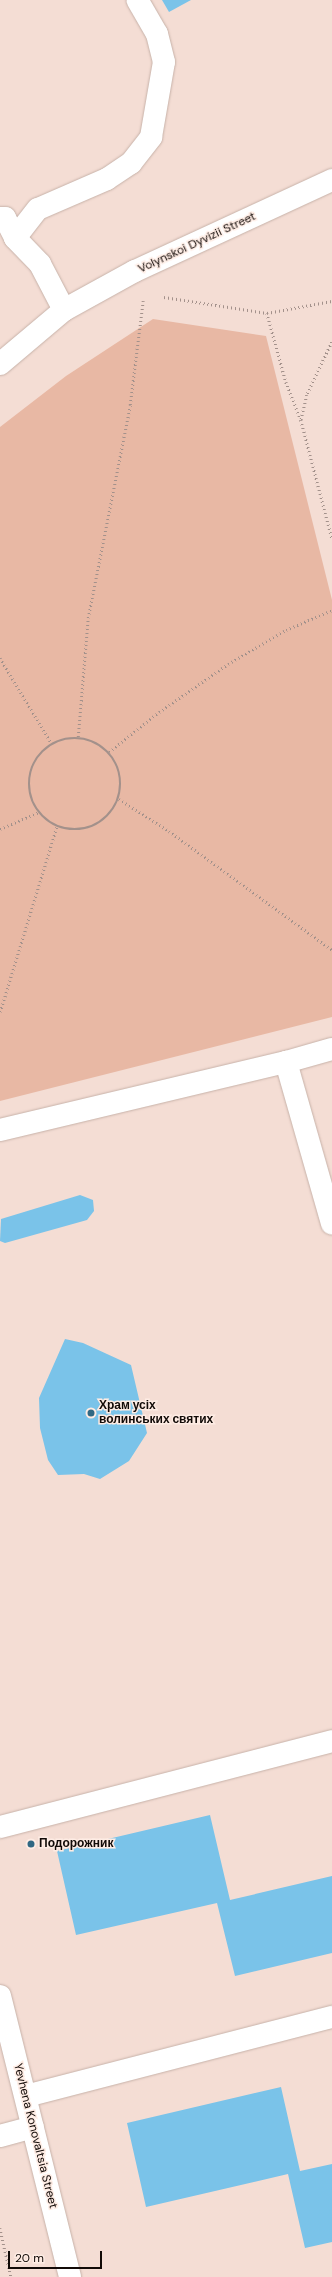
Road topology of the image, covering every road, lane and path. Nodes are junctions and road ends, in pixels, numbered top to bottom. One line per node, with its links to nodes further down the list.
1 (137, 0): 4 (street)
2 (332, 180): 8 (street, Volynskoi Dyvizii Street)
3 (0, 218): 4 (street)
4 (15, 238): 8 (street)
5 (164, 297): 9 (path)
6 (143, 301): 16 (path)
7 (332, 301): 9 (path)
8 (64, 310): 11 (street)
9 (267, 313): 12 (path)
10 (332, 342): 12 (path)
11 (0, 364)
12 (301, 420): 13 (path)
13 (332, 538)
14 (332, 610): 18 (path)
15 (0, 658): 17 (path)
16 (78, 737): 17 (path); 18 (path)
17 (52, 744): 20 (path)
18 (109, 752): 19 (path)
19 (119, 799): 21 (path); 23 (path)
20 (39, 812): 21 (path); 22 (path)
21 (57, 826): 24 (path)
22 (0, 829)
23 (332, 950)
24 (0, 1012)
25 (332, 1049): 26 (street)
26 (286, 1062): 27 (street); 28 (street)
27 (0, 1130)
28 (332, 1224)
29 (332, 1741): 30 (street)
30 (0, 1827)
31 (0, 1996): 33 (street, Yevhena Konovaltsia Street)
32 (332, 2017): 33 (street)
33 (26, 2096): 34 (street, Yevhena Konovaltsia Street)
34 (33, 2127): 35 (street); 38 (street, Yevhena Konovaltsia Street)
35 (0, 2136)
36 (0, 2228): 37 (path)
37 (11, 2277)
38 (70, 2277)

